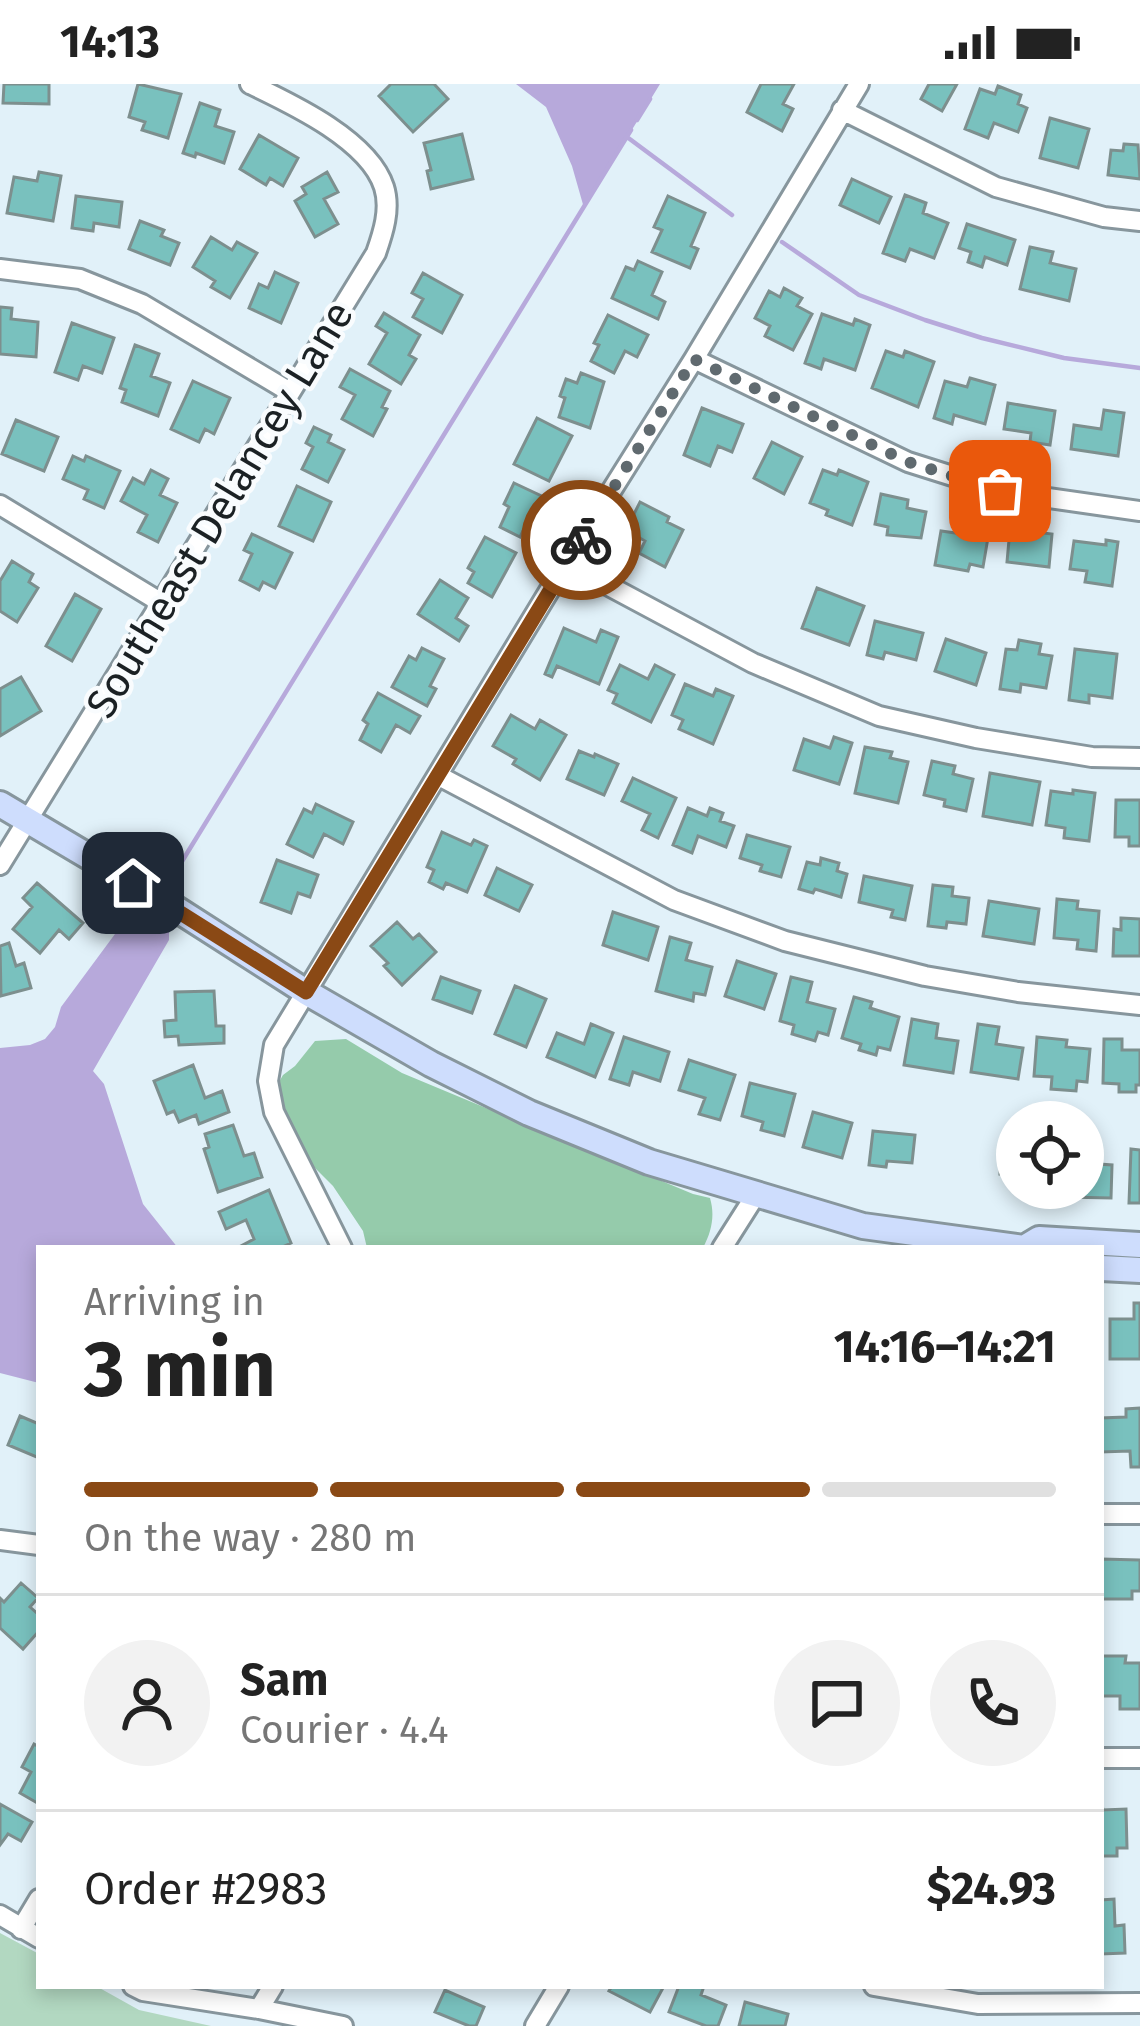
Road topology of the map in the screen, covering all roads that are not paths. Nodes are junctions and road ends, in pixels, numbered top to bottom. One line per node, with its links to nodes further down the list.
1 (250, 84): 7 (street, Southeast Delancey Lane)
2 (859, 84): 3 (street)
3 (842, 110): 4 (street); 6 (street)
4 (1140, 221)
5 (0, 269): 7 (street)
6 (694, 359): 9 (street); 10 (street)
7 (290, 392): 11 (street, Southeast Delancey Lane)
8 (0, 505): 11 (street)
9 (1140, 511)
10 (566, 563): 12 (street); 13 (street)
11 (160, 602): 15 (street, Southeast Delancey Lane)
12 (1140, 758)
13 (439, 776): 17 (street); 18 (street)
14 (0, 804): 15 (street)
15 (29, 822): 16 (street, Southeast Delancey Lane); 17 (street)
16 (0, 866)
17 (306, 992): 19 (street); 20 (street)
18 (1140, 1005)
19 (755, 1196): 21 (street); 22 (street)
20 (340, 1245)
21 (724, 1245)
22 (1000, 1245)
23 (1020, 1245): 24 (street)
24 (1140, 1245)
25 (1104, 1268): 26 (street)
26 (1140, 1270)
27 (1104, 1514): 28 (street)
28 (1140, 1514)
29 (0, 1540): 30 (street)
30 (36, 1545)
31 (1104, 1758): 32 (street)
32 (1140, 1758)
33 (0, 1915): 34 (street)
34 (30, 1934)
35 (139, 1989): 40 (street)
36 (271, 1989): 40 (street)
37 (557, 1989): 42 (street)
38 (891, 1989): 39 (street)
39 (1140, 2003)
40 (259, 2009): 41 (street)
41 (343, 2026)
42 (535, 2026)

